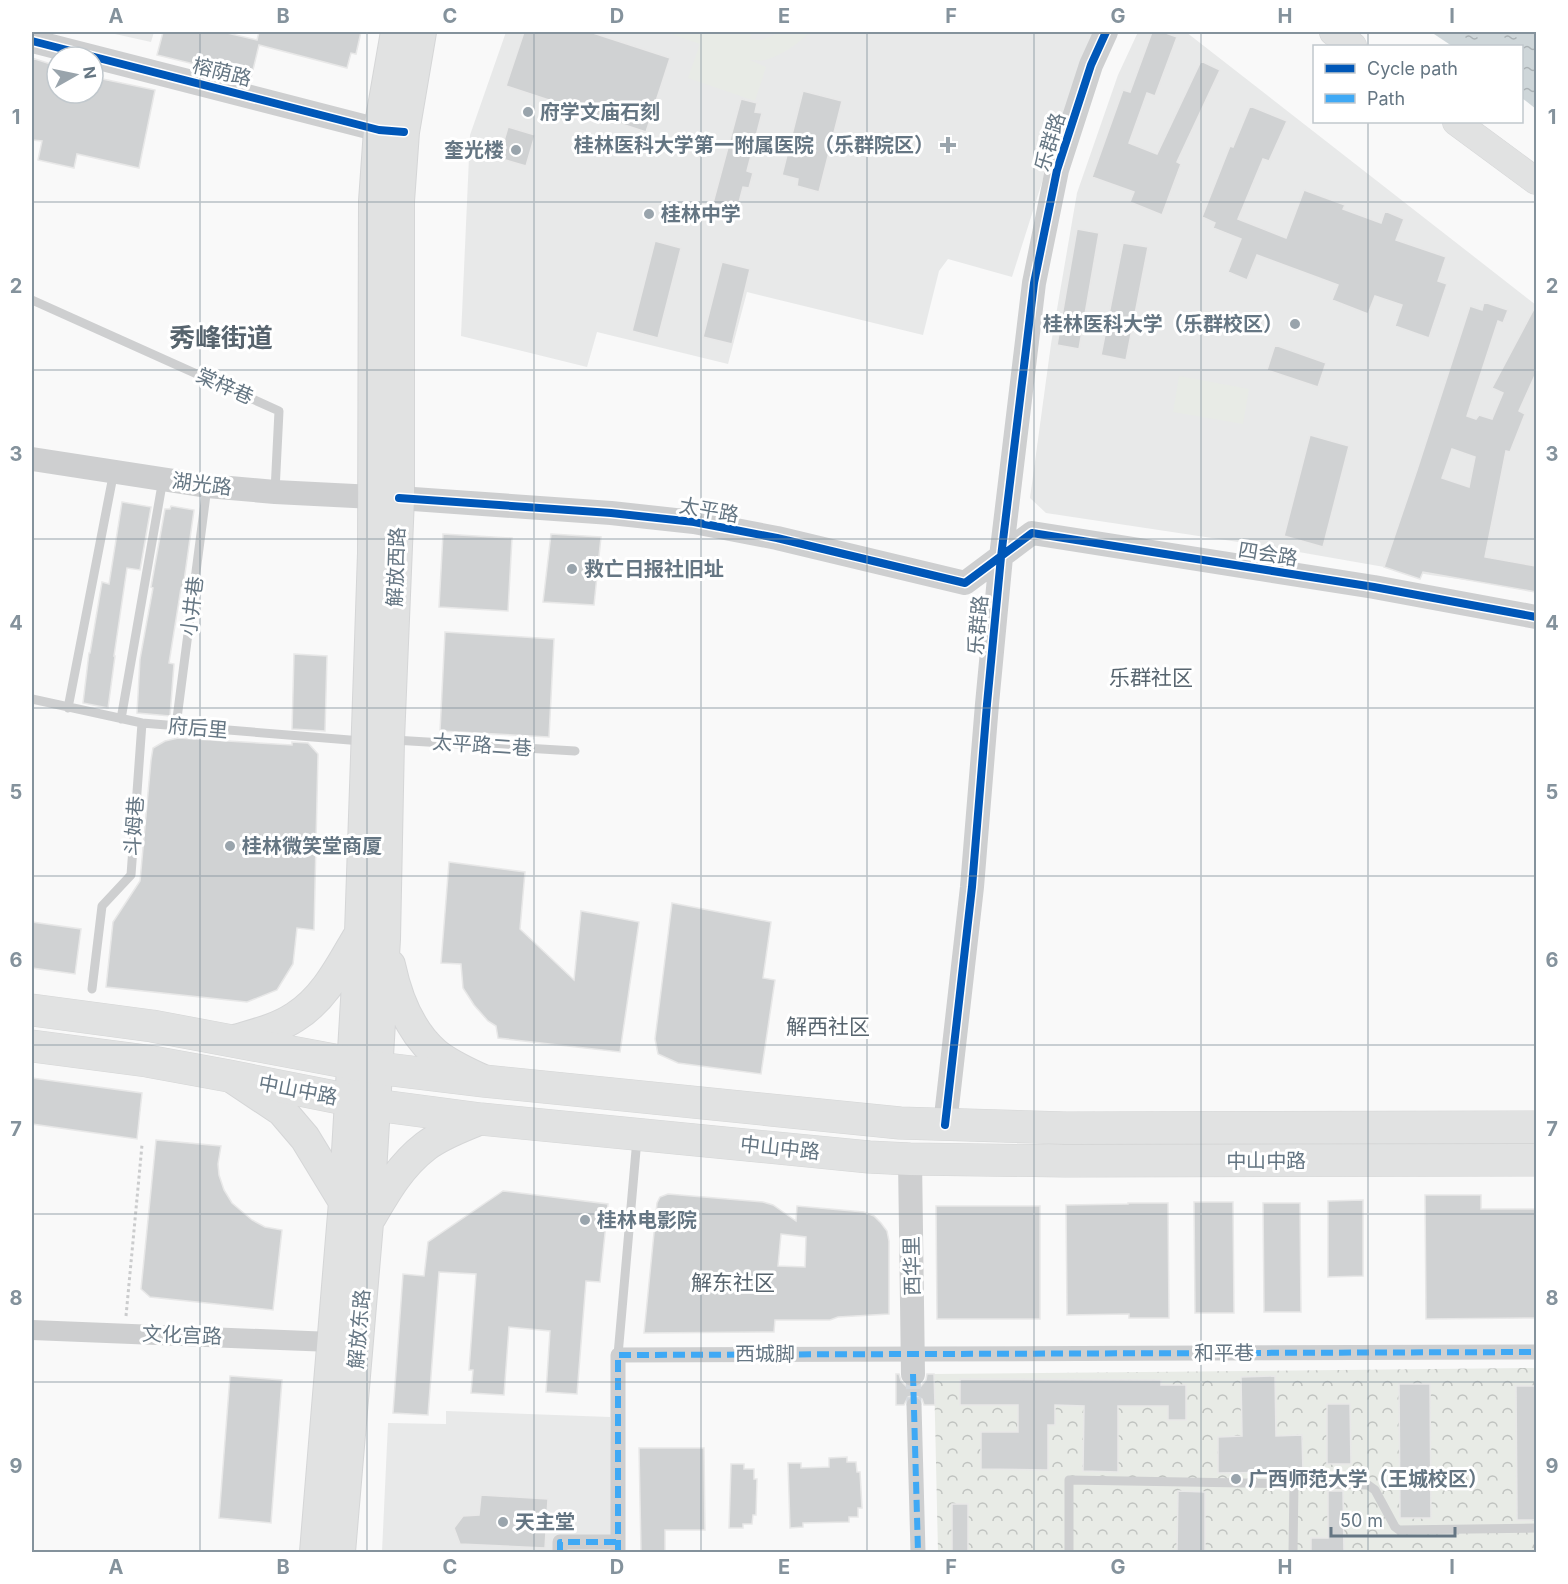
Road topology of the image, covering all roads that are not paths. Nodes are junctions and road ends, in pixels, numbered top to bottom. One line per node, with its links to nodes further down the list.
1 (396, 32): 8 (main road, 解放西路)
2 (421, 32): 8 (main road, 解放西路)
3 (1106, 32): 17 (street, 乐群路)
4 (1333, 32): 6 (main road)
5 (32, 41): 8 (street, 榕荫路)
6 (1352, 45)
7 (1456, 123): 9 (main road)
8 (392, 131): 16 (main road, 解放西路)
9 (1536, 181)
10 (32, 300): 15 (lane, 棠梓巷)
11 (32, 459): 12 (street, 湖光路)
12 (114, 471): 13 (street, 湖光路); 20 (lane)
13 (163, 479): 14 (street, 湖光路); 21 (lane)
14 (207, 486): 15 (street, 湖光路); 23 (lane, 小井巷)
15 (275, 492): 16 (street, 湖光路)
16 (386, 497): 17 (street, 太平路); 24 (main road, 解放西路)
17 (1001, 557): 18 (street, 四会路); 36 (street, 乐群路)
18 (1536, 617)
19 (32, 699): 20 (lane, 府后里)
20 (68, 708): 21 (lane, 府后里)
21 (121, 719): 22 (lane, 府后里)
22 (142, 723): 23 (lane, 府后里); 27 (lane, 斗姆巷)
23 (176, 726): 24 (lane, 府后里)
24 (378, 741): 25 (lane, 太平路二巷); 26 (main road, 解放西路)
25 (576, 751)
26 (372, 936): 29 (main road); 31 (main road, 解放西路); 33 (main road)
27 (92, 989)
28 (32, 1010): 29 (highway)
29 (235, 1040): 31 (highway, 中山中路)
30 (32, 1046): 32 (highway, 中山中路)
31 (365, 1065): 33 (highway, 中山中路); 34 (main road, 解放西路)
32 (229, 1076): 34 (highway, 中山中路); 41 (main road)
33 (484, 1081): 36 (highway, 中山中路)
34 (363, 1103): 35 (highway, 中山中路); 41 (main road, 解放东路); 42 (main road, 解放东路)
35 (481, 1119): 38 (highway, 中山中路); 42 (main road)
36 (945, 1125): 37 (highway, 中山中路)
37 (1536, 1127)
38 (637, 1134): 39 (highway, 中山中路); 46 (lane)
39 (910, 1159): 40 (highway, 中山中路); 47 (street, 西华里)
40 (1536, 1160)
41 (344, 1202): 44 (main road, 解放东路)
42 (368, 1223): 53 (main road, 解放东路)
43 (32, 1330): 44 (street, 文化宫路)
44 (332, 1342): 52 (main road, 解放东路)
45 (1536, 1352): 47 (street, 和平巷)
46 (618, 1355): 47 (street, 西城脚); 51 (street)
47 (913, 1364)
48 (914, 1405): 55 (street)
49 (1294, 1484): 50 (lane); 56 (lane); 57 (lane)
50 (1536, 1528)
51 (618, 1547): 54 (street)
52 (315, 1552)
53 (340, 1552)
54 (560, 1552)
55 (918, 1552)
56 (1069, 1552)
57 (1293, 1552)

